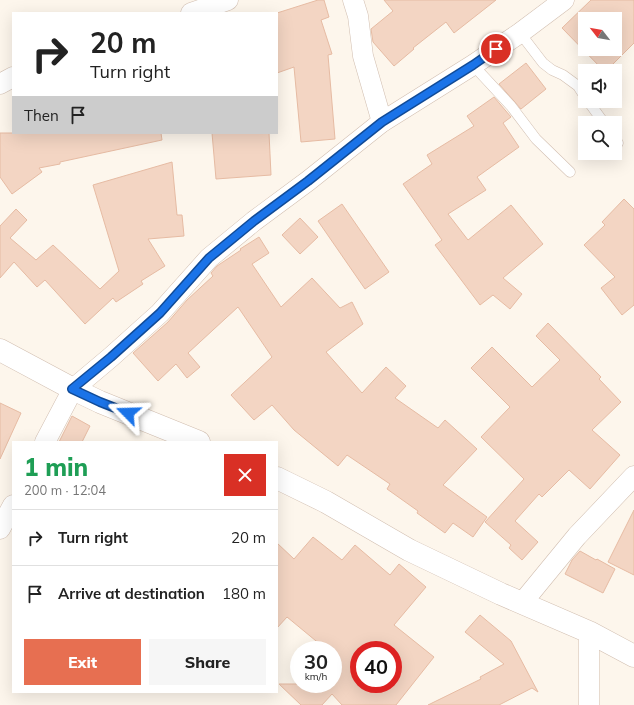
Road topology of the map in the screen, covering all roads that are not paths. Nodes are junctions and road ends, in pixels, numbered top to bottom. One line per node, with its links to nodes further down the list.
1 (228, 0): 4 (street)
2 (353, 0): 10 (street)
3 (564, 0): 5 (street)
4 (193, 12)
5 (520, 33): 6 (street); 9 (lane)
6 (473, 65): 10 (street); 11 (lane)
7 (12, 78): 8 (street)
8 (0, 84)
9 (578, 86)
10 (382, 122): 13 (street)
11 (570, 172)
12 (0, 350): 13 (street)
13 (72, 389): 14 (street); 15 (street)
14 (46, 441)
15 (196, 441)
16 (634, 476): 20 (street)
17 (278, 478): 20 (street)
18 (12, 507): 19 (street)
19 (0, 529)
20 (522, 603): 21 (street)
21 (589, 632): 22 (street); 23 (street)
22 (634, 656)
23 (589, 705)

